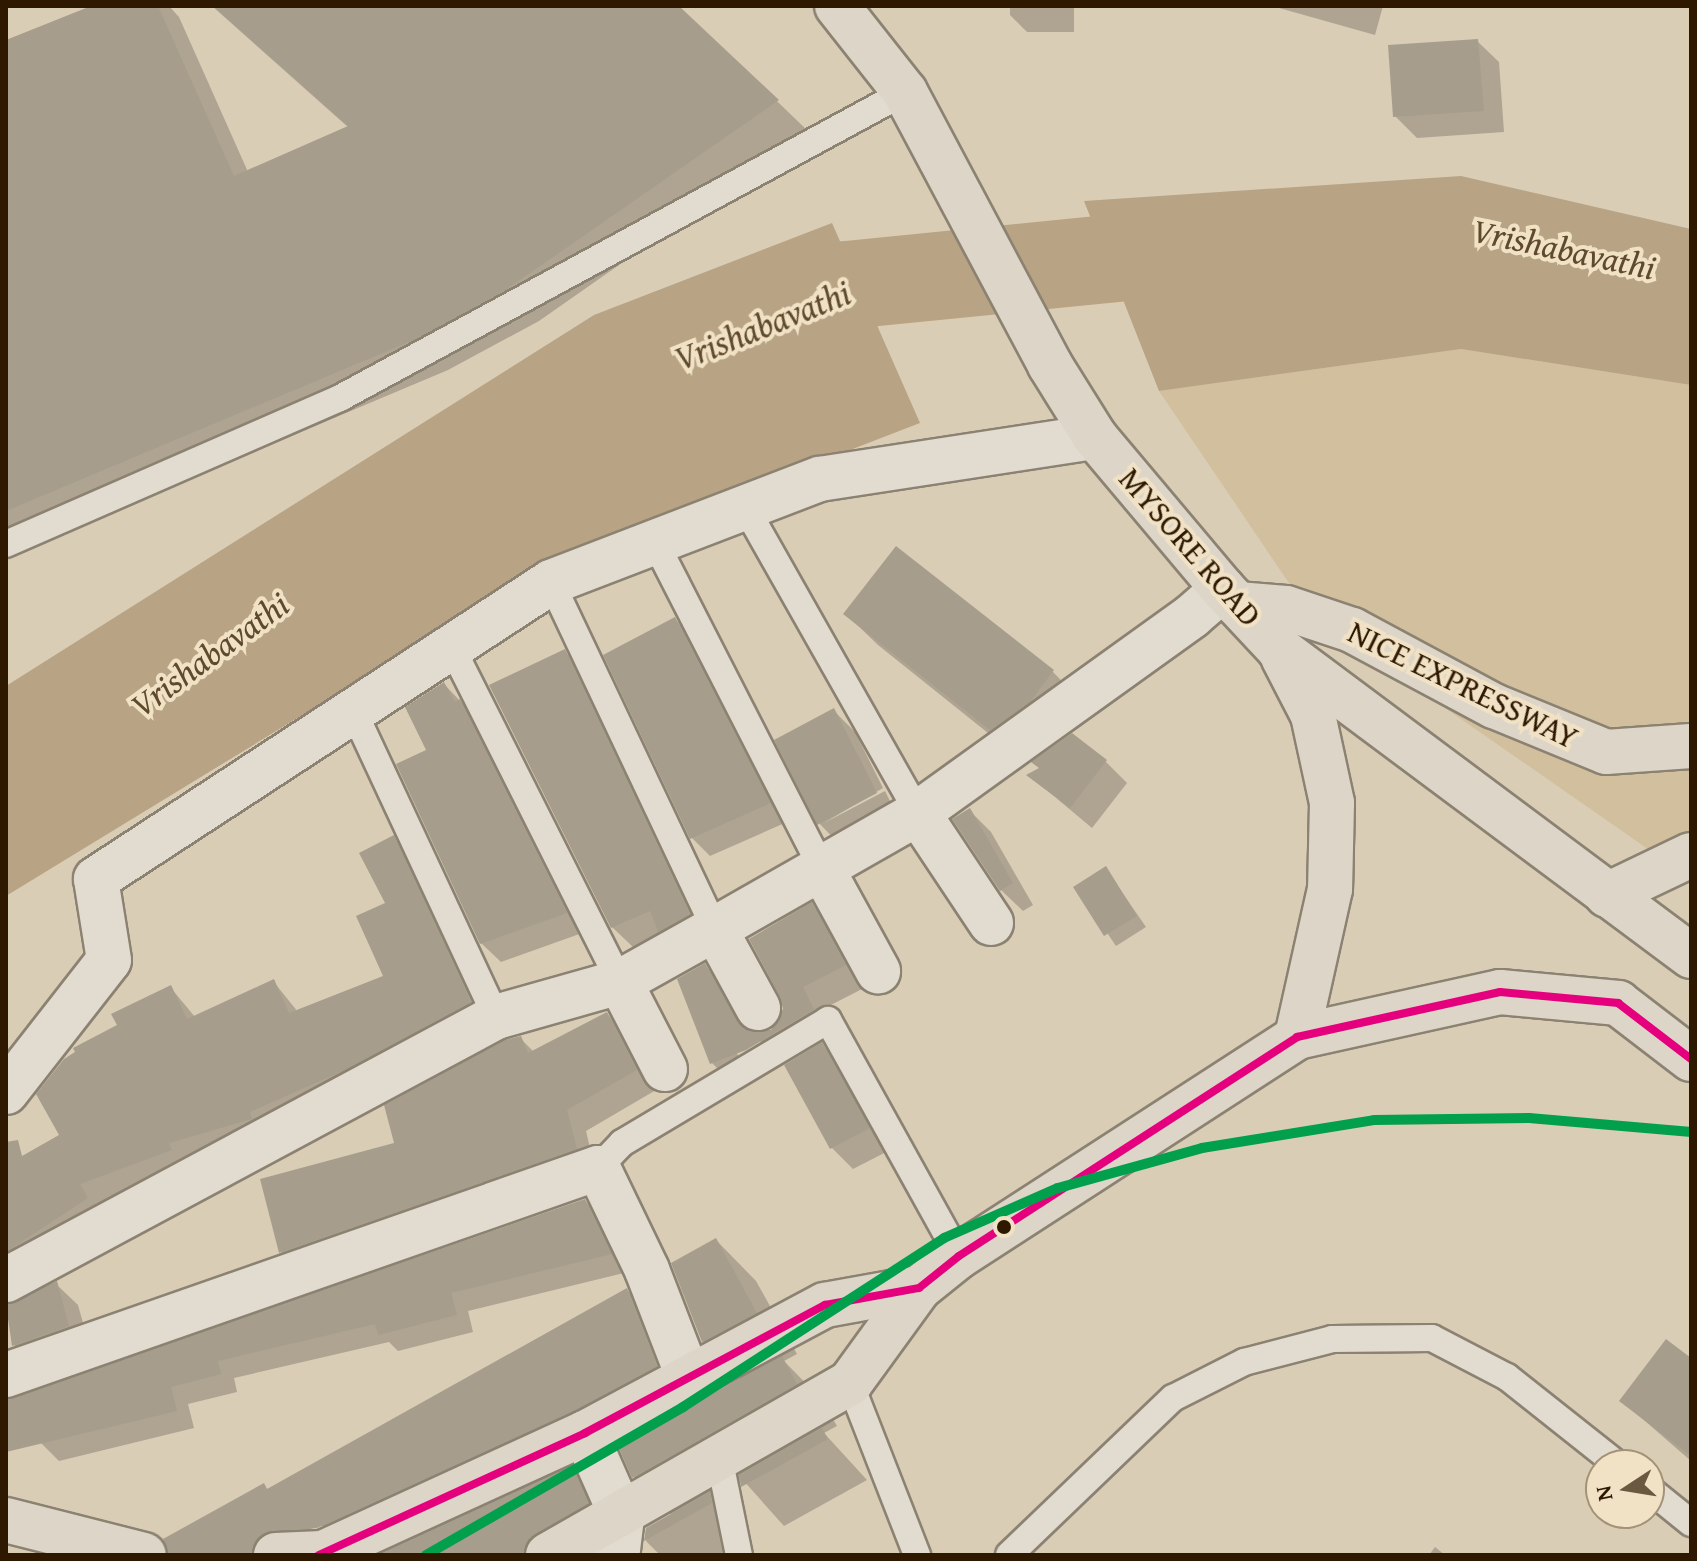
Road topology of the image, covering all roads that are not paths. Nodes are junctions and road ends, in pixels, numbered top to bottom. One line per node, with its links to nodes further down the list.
1 (837, 6): 2 (main road, MYSORE ROAD)
2 (909, 101): 3 (main road, MYSORE ROAD); 6 (lane)
3 (1095, 437): 4 (street); 8 (main road, MYSORE ROAD)
4 (744, 505): 5 (street); 13 (lane)
5 (655, 542): 7 (street); 15 (lane)
6 (6, 544)
7 (551, 582): 9 (street); 18 (lane)
8 (1230, 596): 10 (main road, MYSORE ROAD); 12 (main road, NICE EXPRESSWAY); 13 (street)
9 (452, 648): 11 (street); 21 (lane)
10 (1278, 648): 16 (main road, MYSORE ROAD); 24 (main road)
11 (353, 710): 23 (lane); 27 (street)
12 (1691, 746)
13 (918, 813): 15 (street); 17 (street)
14 (1691, 855): 16 (main road)
15 (821, 867): 18 (street); 20 (street)
16 (1607, 895): 19 (main road, MYSORE ROAD)
17 (991, 923)
18 (715, 929): 21 (street); 22 (street)
19 (1691, 956)
20 (878, 971)
21 (620, 982): 23 (street); 26 (street)
22 (758, 1008)
23 (496, 1017): 30 (street)
24 (1297, 1037): 25 (main road); 29 (main road)
25 (1691, 1059)
26 (665, 1069)
27 (6, 1092)
28 (598, 1168): 29 (lane); 32 (street); 33 (street)
29 (959, 1256): 31 (main road)
30 (6, 1280)
31 (919, 1288): 33 (main road); 34 (main road)
32 (6, 1375)
33 (689, 1379): 35 (main road)
34 (850, 1383): 37 (main road); 47 (lane)
35 (585, 1433): 41 (street); 42 (main road)
36 (1598, 1449): 48 (lane)
37 (719, 1457): 41 (main road); 46 (lane)
38 (1665, 1502): 40 (lane)
39 (6, 1520): 43 (main road)
40 (1691, 1523)
41 (620, 1536): 45 (main road)
42 (322, 1554): 44 (main road)
43 (144, 1555)
44 (276, 1555)
45 (548, 1555)
46 (739, 1555)
47 (917, 1555)
48 (1009, 1555)

